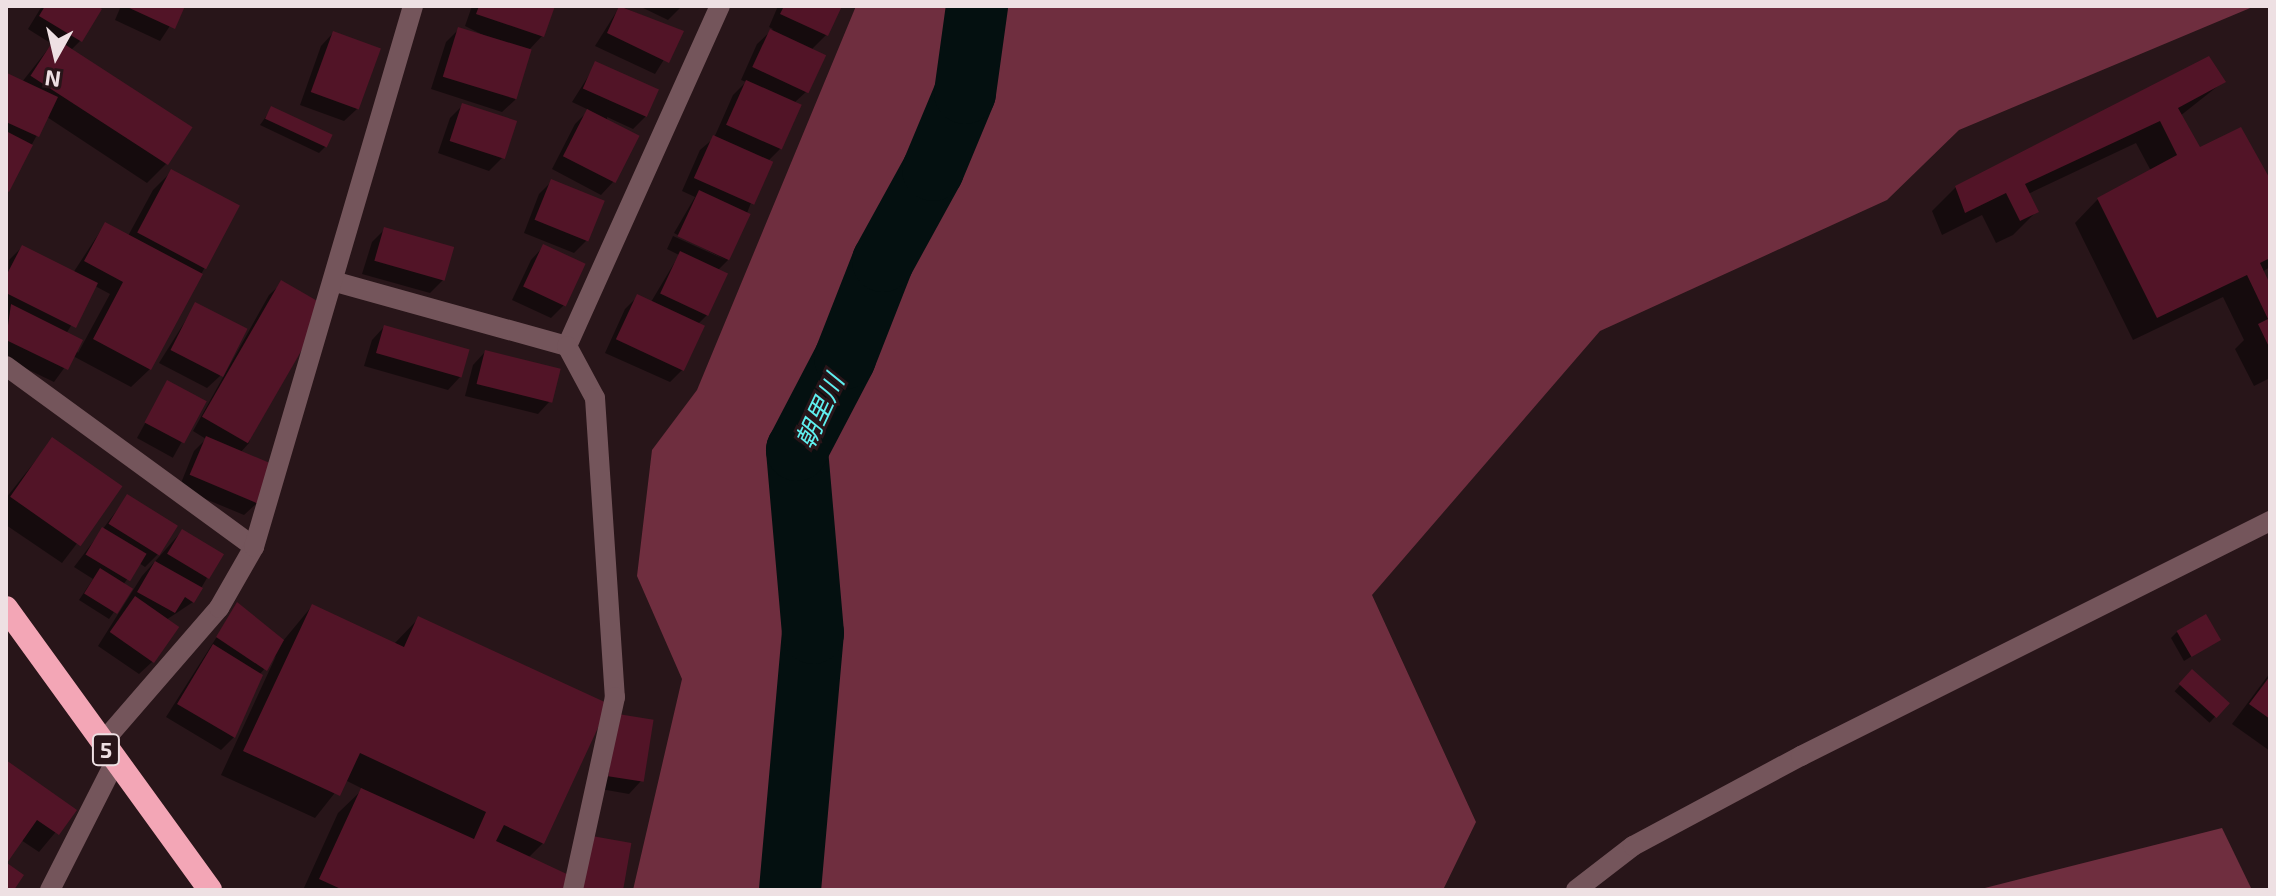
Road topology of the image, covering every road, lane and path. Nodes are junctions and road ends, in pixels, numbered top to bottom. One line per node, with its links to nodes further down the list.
1 (413, 6): 3 (street)
2 (720, 6): 4 (street)
3 (336, 282): 4 (street); 7 (street)
4 (567, 346): 12 (street)
5 (6, 366): 7 (street)
6 (2270, 521): 13 (street)
7 (254, 547): 9 (street)
8 (6, 608): 9 (highway, 5)
9 (108, 753): 10 (street); 11 (highway, 5)
10 (50, 890)
11 (210, 890)
12 (573, 890)
13 (1576, 890)

